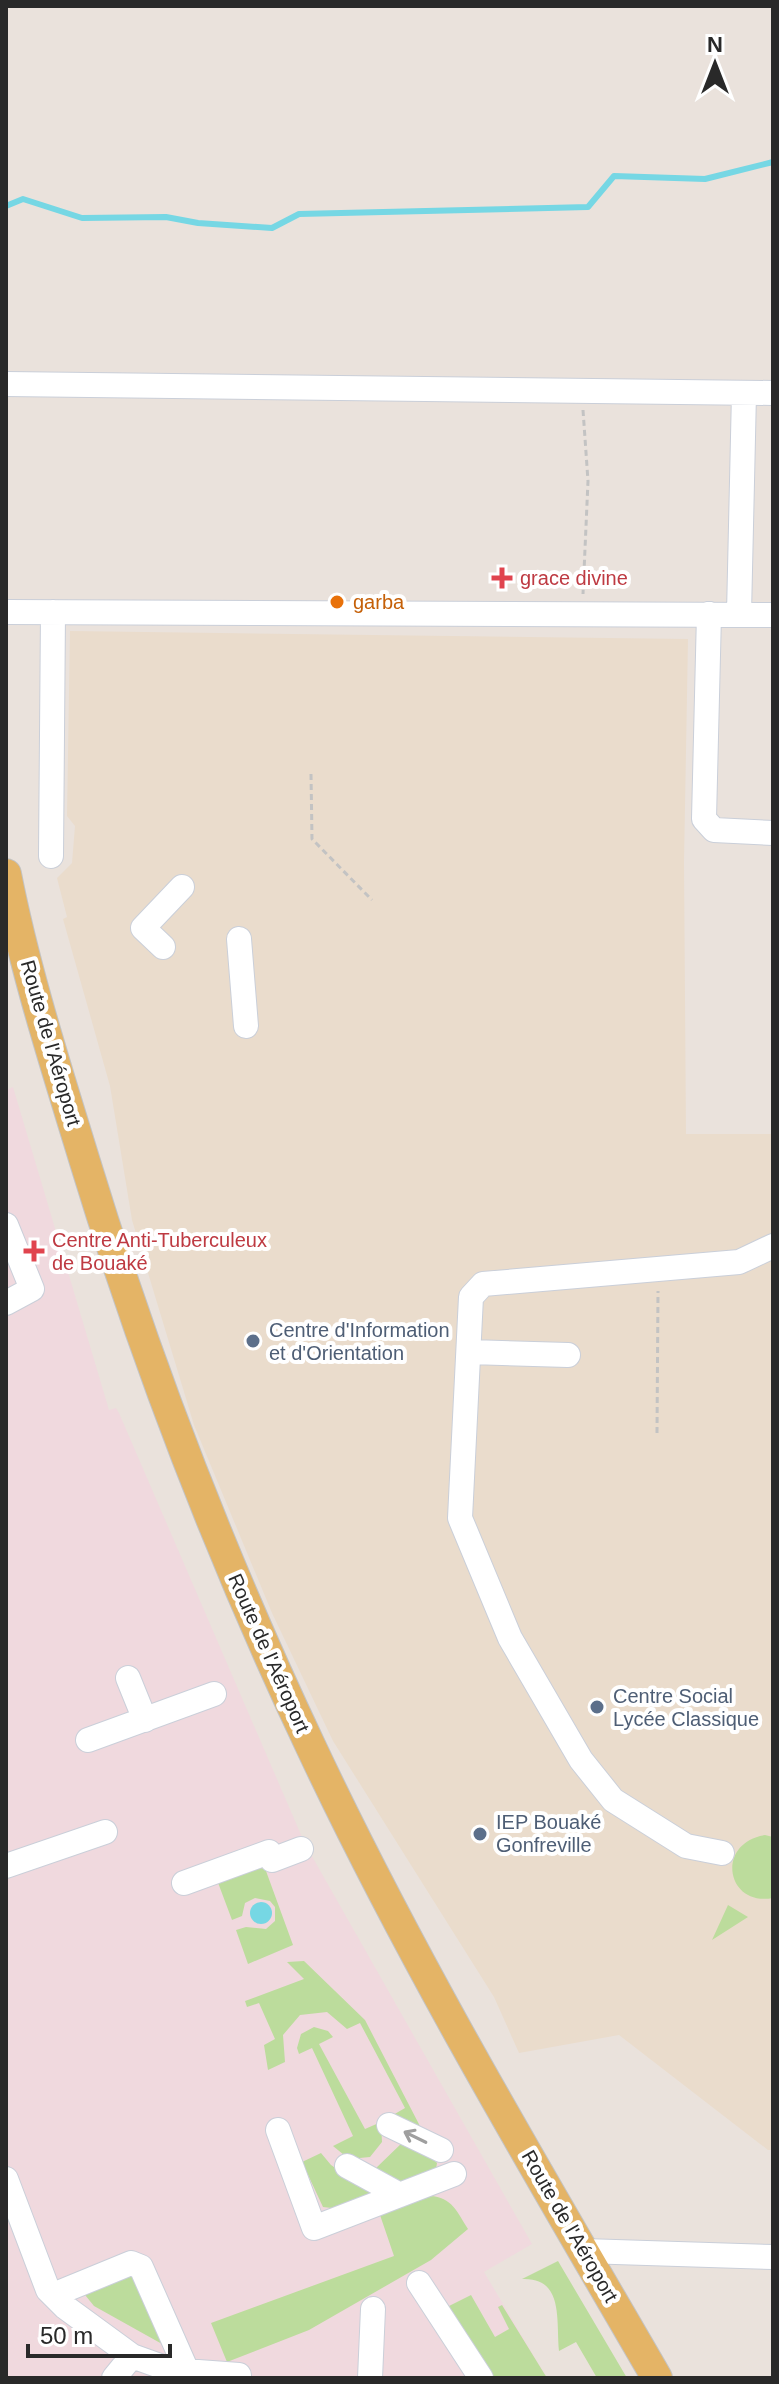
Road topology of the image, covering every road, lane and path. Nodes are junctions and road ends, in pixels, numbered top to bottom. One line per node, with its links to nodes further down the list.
1 (6, 384): 2 (street)
2 (581, 390): 3 (street); 7 (path)
3 (744, 393): 4 (street); 9 (street)
4 (773, 393)
5 (6, 612): 6 (street)
6 (53, 612): 7 (street); 13 (street)
7 (583, 614): 8 (street)
8 (709, 614): 9 (street); 12 (street)
9 (739, 614): 10 (street)
10 (773, 615)
11 (311, 774): 16 (path)
12 (773, 833)
13 (51, 856)
14 (6, 874): 43 (main road, Route de l'Aéroport)
15 (182, 887): 18 (street)
16 (372, 900)
17 (239, 939): 19 (street)
18 (163, 947)
19 (246, 1026)
20 (6, 1225): 23 (street)
21 (773, 1246): 22 (street)
22 (658, 1271): 24 (street); 26 (path)
23 (6, 1303)
24 (470, 1352): 25 (street); 33 (street)
25 (568, 1355)
26 (657, 1433)
27 (128, 1678): 29 (street)
28 (214, 1694): 29 (street)
29 (145, 1720): 30 (street)
30 (88, 1740)
31 (105, 1832): 34 (street)
32 (301, 1849): 35 (street)
33 (722, 1853)
34 (6, 1866)
35 (184, 1883)
36 (389, 2125): 38 (street, one-way to 36)
37 (278, 2130): 42 (street)
38 (441, 2150)
39 (347, 2166): 42 (street)
40 (454, 2174): 42 (street)
41 (6, 2179): 46 (street)
42 (400, 2195)
43 (584, 2251): 44 (street); 54 (main road, Route de l'Aéroport)
44 (773, 2257)
45 (419, 2283): 53 (street)
46 (53, 2295): 48 (street); 49 (street)
47 (373, 2309): 52 (street)
48 (132, 2356): 49 (street); 51 (street)
49 (187, 2371): 50 (street)
50 (239, 2375)
51 (114, 2378)
52 (370, 2378)
53 (481, 2378)
54 (657, 2378)

